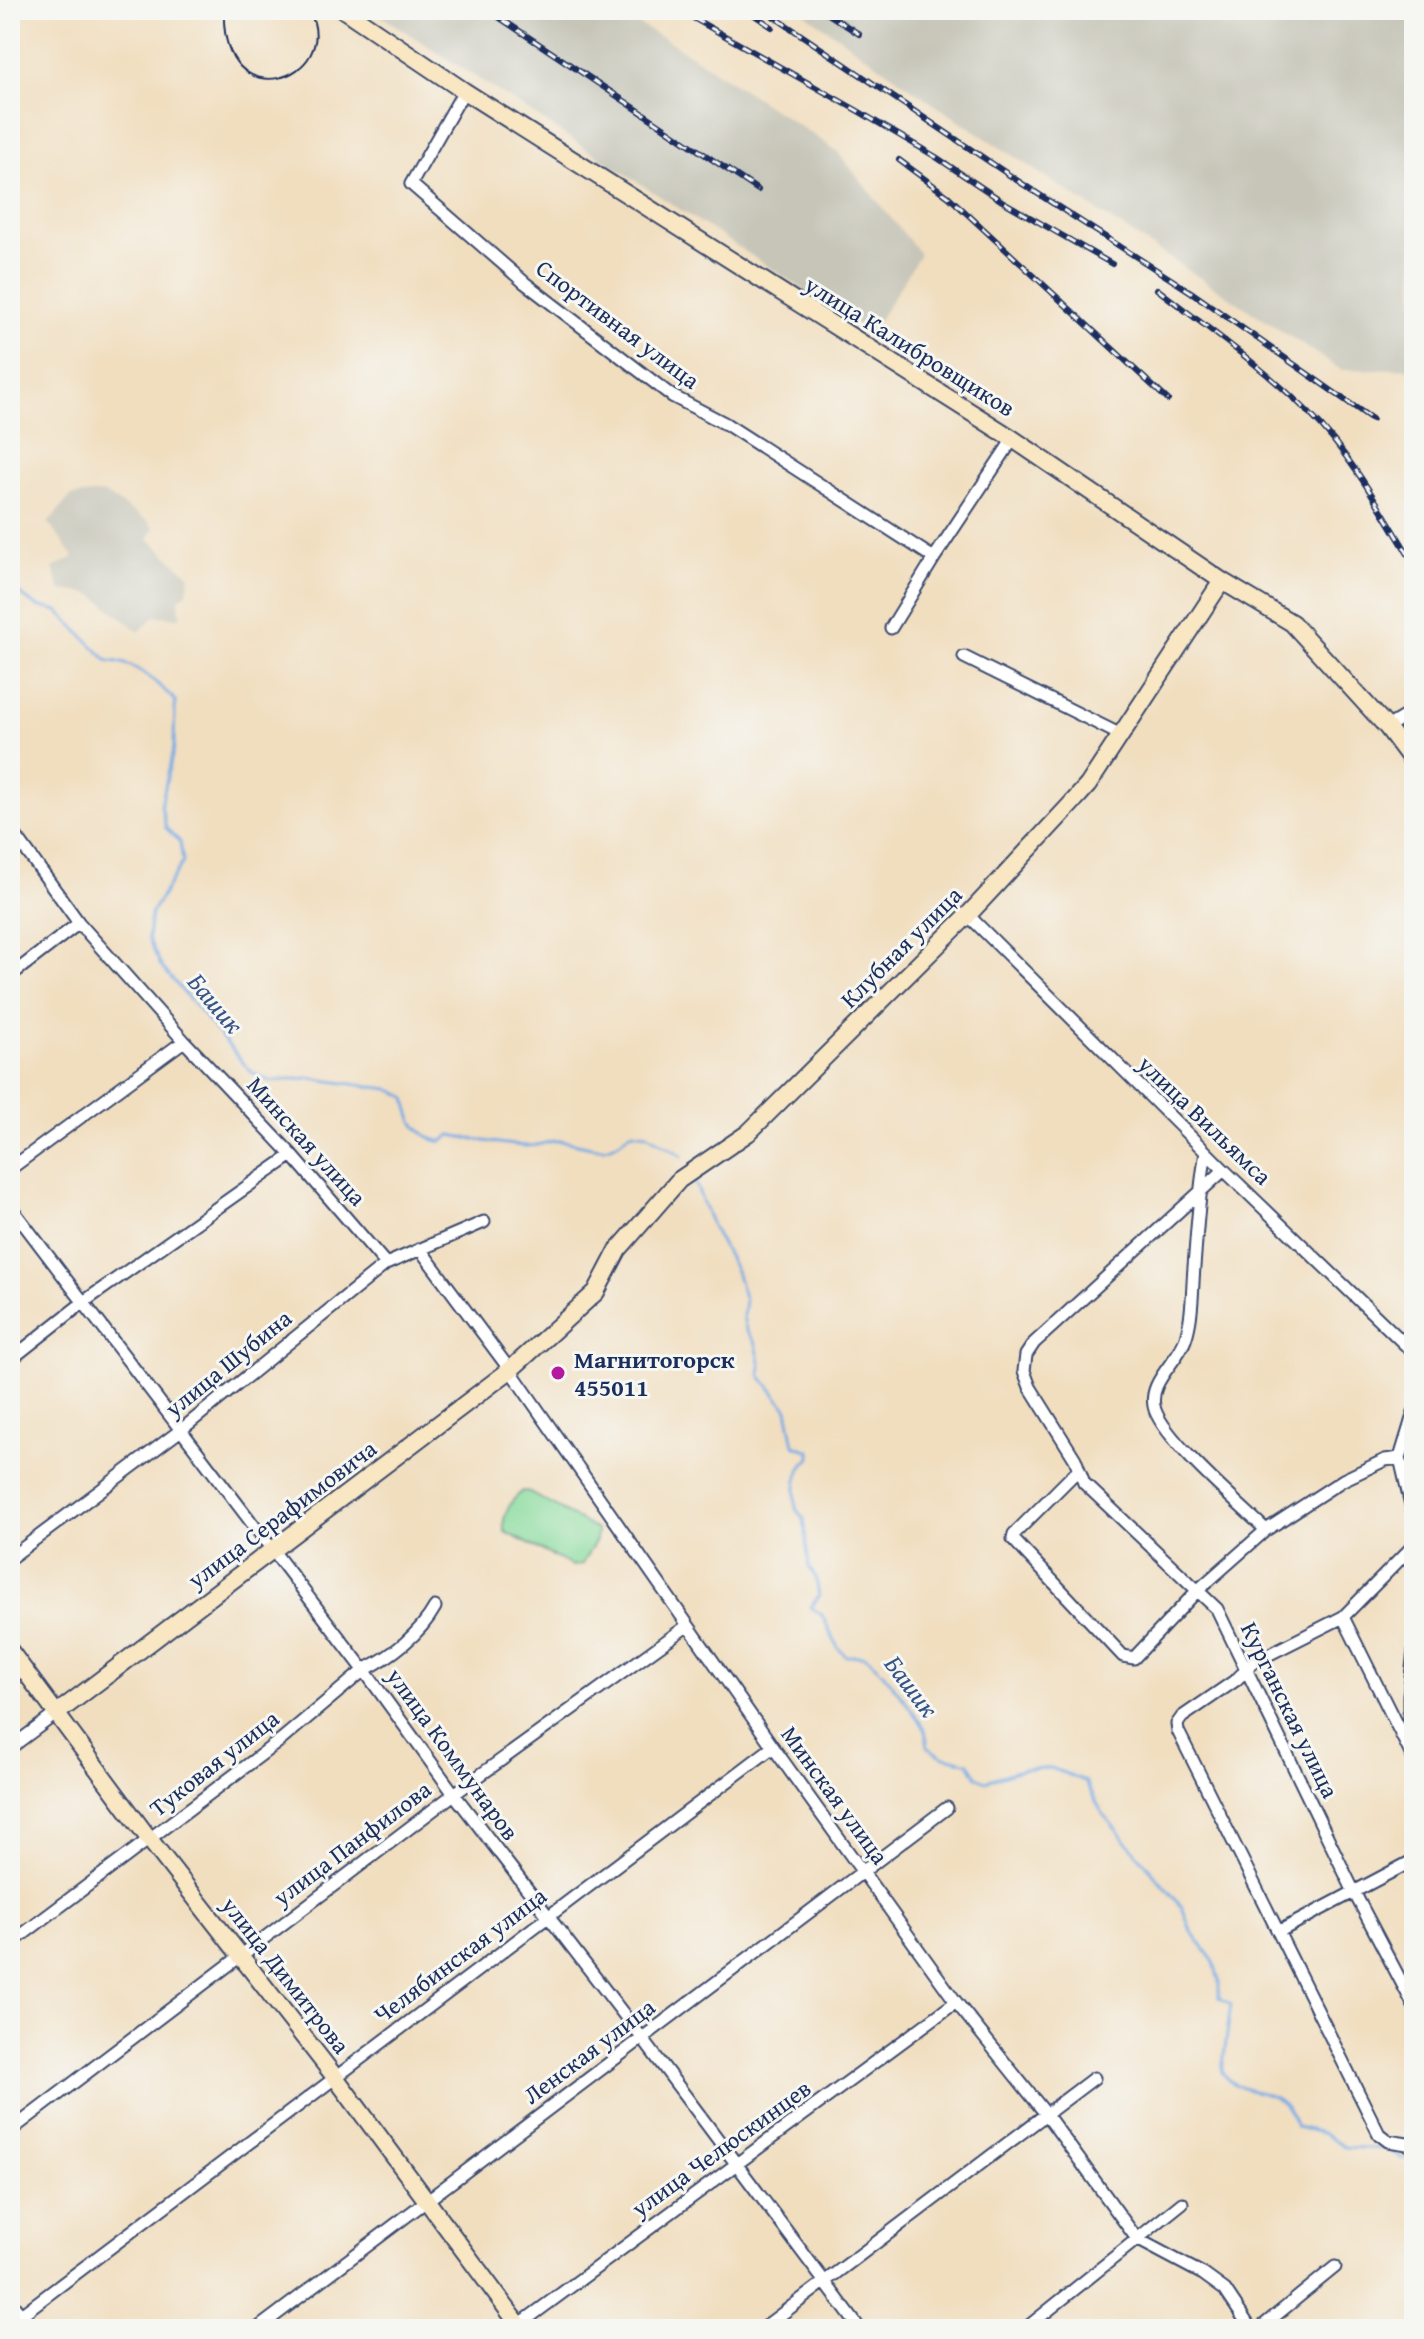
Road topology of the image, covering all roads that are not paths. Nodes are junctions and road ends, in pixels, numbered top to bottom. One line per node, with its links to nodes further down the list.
1 (344, 10): 2 (street, улица Калибровщиков)
2 (464, 91): 3 (street, улица Калибровщиков); 4 (street, Спортивная улица)
3 (1013, 439): 4 (street); 5 (street, улица Калибровщиков)
4 (934, 558): 6 (street)
5 (1222, 581): 9 (street, улица Калибровщиков); 10 (street, Клубная улица)
6 (891, 628)
7 (964, 657): 10 (street)
8 (1414, 711): 9 (street)
9 (1387, 727): 11 (street, улица Калибровщиков)
10 (1121, 735): 13 (street, Клубная улица)
11 (1414, 763)
12 (10, 828): 14 (street, Минская улица)
13 (968, 915): 17 (street, улица Вильямса); 27 (street, Клубная улица)
14 (79, 923): 15 (street); 16 (street, Минская улица)
15 (10, 976)
16 (184, 1041): 18 (street, Минская улица); 19 (street)
17 (1206, 1152): 20 (street, улица Вильямса); 21 (street)
18 (292, 1155): 25 (street, Минская улица); 26 (street)
19 (10, 1169)
20 (1224, 1170): 21 (street); 28 (street, улица Вильямса)
21 (1199, 1194): 34 (street, Курганская улица); 36 (street)
22 (10, 1206): 26 (street, улица Коммунаров)
23 (484, 1222): 24 (street, улица Шубина)
24 (420, 1249): 25 (street, улица Шубина); 30 (street, Минская улица)
25 (386, 1264): 32 (street, улица Шубина)
26 (85, 1301): 29 (street); 32 (street, улица Коммунаров)
27 (577, 1311): 30 (street, улица Серафимовича)
28 (1414, 1353)
29 (10, 1360)
30 (510, 1370): 38 (street, улица Серафимовича); 43 (street, Минская улица)
31 (1414, 1412): 33 (street)
32 (181, 1430): 38 (street, улица Коммунаров); 39 (street, улица Шубина)
33 (1400, 1458): 35 (street); 36 (street)
34 (1078, 1470): 40 (street, Курганская улица); 40 (street)
35 (1414, 1518)
36 (1266, 1530): 40 (street)
37 (1414, 1545): 42 (street)
38 (273, 1552): 46 (street, улица Коммунаров); 48 (street, улица Серафимовича)
39 (10, 1558)
40 (1197, 1591): 47 (street, Курганская улица)
41 (435, 1607): 46 (street, Туковая улица)
42 (1343, 1617): 47 (street); 49 (street)
43 (687, 1626): 50 (street, Минская улица); 53 (street, улица Панфилова)
44 (1414, 1650): 49 (street)
45 (10, 1651): 48 (street, улица Димитрова)
46 (364, 1670): 53 (street, улица Коммунаров); 55 (street, Туковая улица)
47 (1246, 1670): 58 (street, Курганская улица); 60 (street)
48 (57, 1713): 51 (street, улица Серафимовича); 55 (street, улица Димитрова)
49 (1406, 1744): 52 (street)
50 (773, 1747): 57 (street, Минская улица); 59 (street, Челябинская улица)
51 (10, 1748)
52 (1414, 1760)
53 (454, 1794): 59 (street, улица Коммунаров); 62 (street, улица Панфилова)
54 (947, 1808): 57 (street, Ленская улица)
55 (150, 1840): 61 (street, Туковая улица); 62 (street, улица Димитрова)
56 (1414, 1860): 58 (street)
57 (864, 1872): 63 (street, Минская улица); 65 (street, Ленская улица)
58 (1354, 1892): 60 (street); 64 (street, Курганская улица)
59 (548, 1916): 65 (street, улица Коммунаров); 66 (street, Челябинская улица)
60 (1278, 1932): 70 (street)
61 (10, 1944)
62 (240, 1954): 66 (street, улица Димитрова); 69 (street, улица Панфилова)
63 (956, 2002): 68 (street, Минская улица); 71 (street, улица Челюскинцев)
64 (1414, 2006)
65 (642, 2038): 71 (street, улица Коммунаров); 72 (street, Ленская улица)
66 (335, 2077): 72 (street, улица Димитрова); 78 (street, Челябинская улица)
67 (1094, 2078): 68 (street)
68 (1046, 2114): 74 (street, Минская улица); 76 (street)
69 (10, 2131)
70 (1414, 2145)
71 (735, 2165): 76 (street, улица Коммунаров); 79 (street, улица Челюскинцев)
72 (427, 2202): 79 (street, улица Димитрова); 81 (street, Ленская улица)
73 (1182, 2203): 74 (street)
74 (1137, 2239): 84 (street); 85 (street, Минская улица)
75 (1335, 2267): 86 (street)
76 (824, 2282): 82 (street); 83 (street, улица Коммунаров)
77 (10, 2301): 78 (street)
78 (21, 2315): 80 (street)
79 (518, 2328)
80 (31, 2329)
81 (257, 2329)
82 (762, 2329)
83 (860, 2329)
84 (1025, 2329)
85 (1251, 2329)
86 (1259, 2329)

